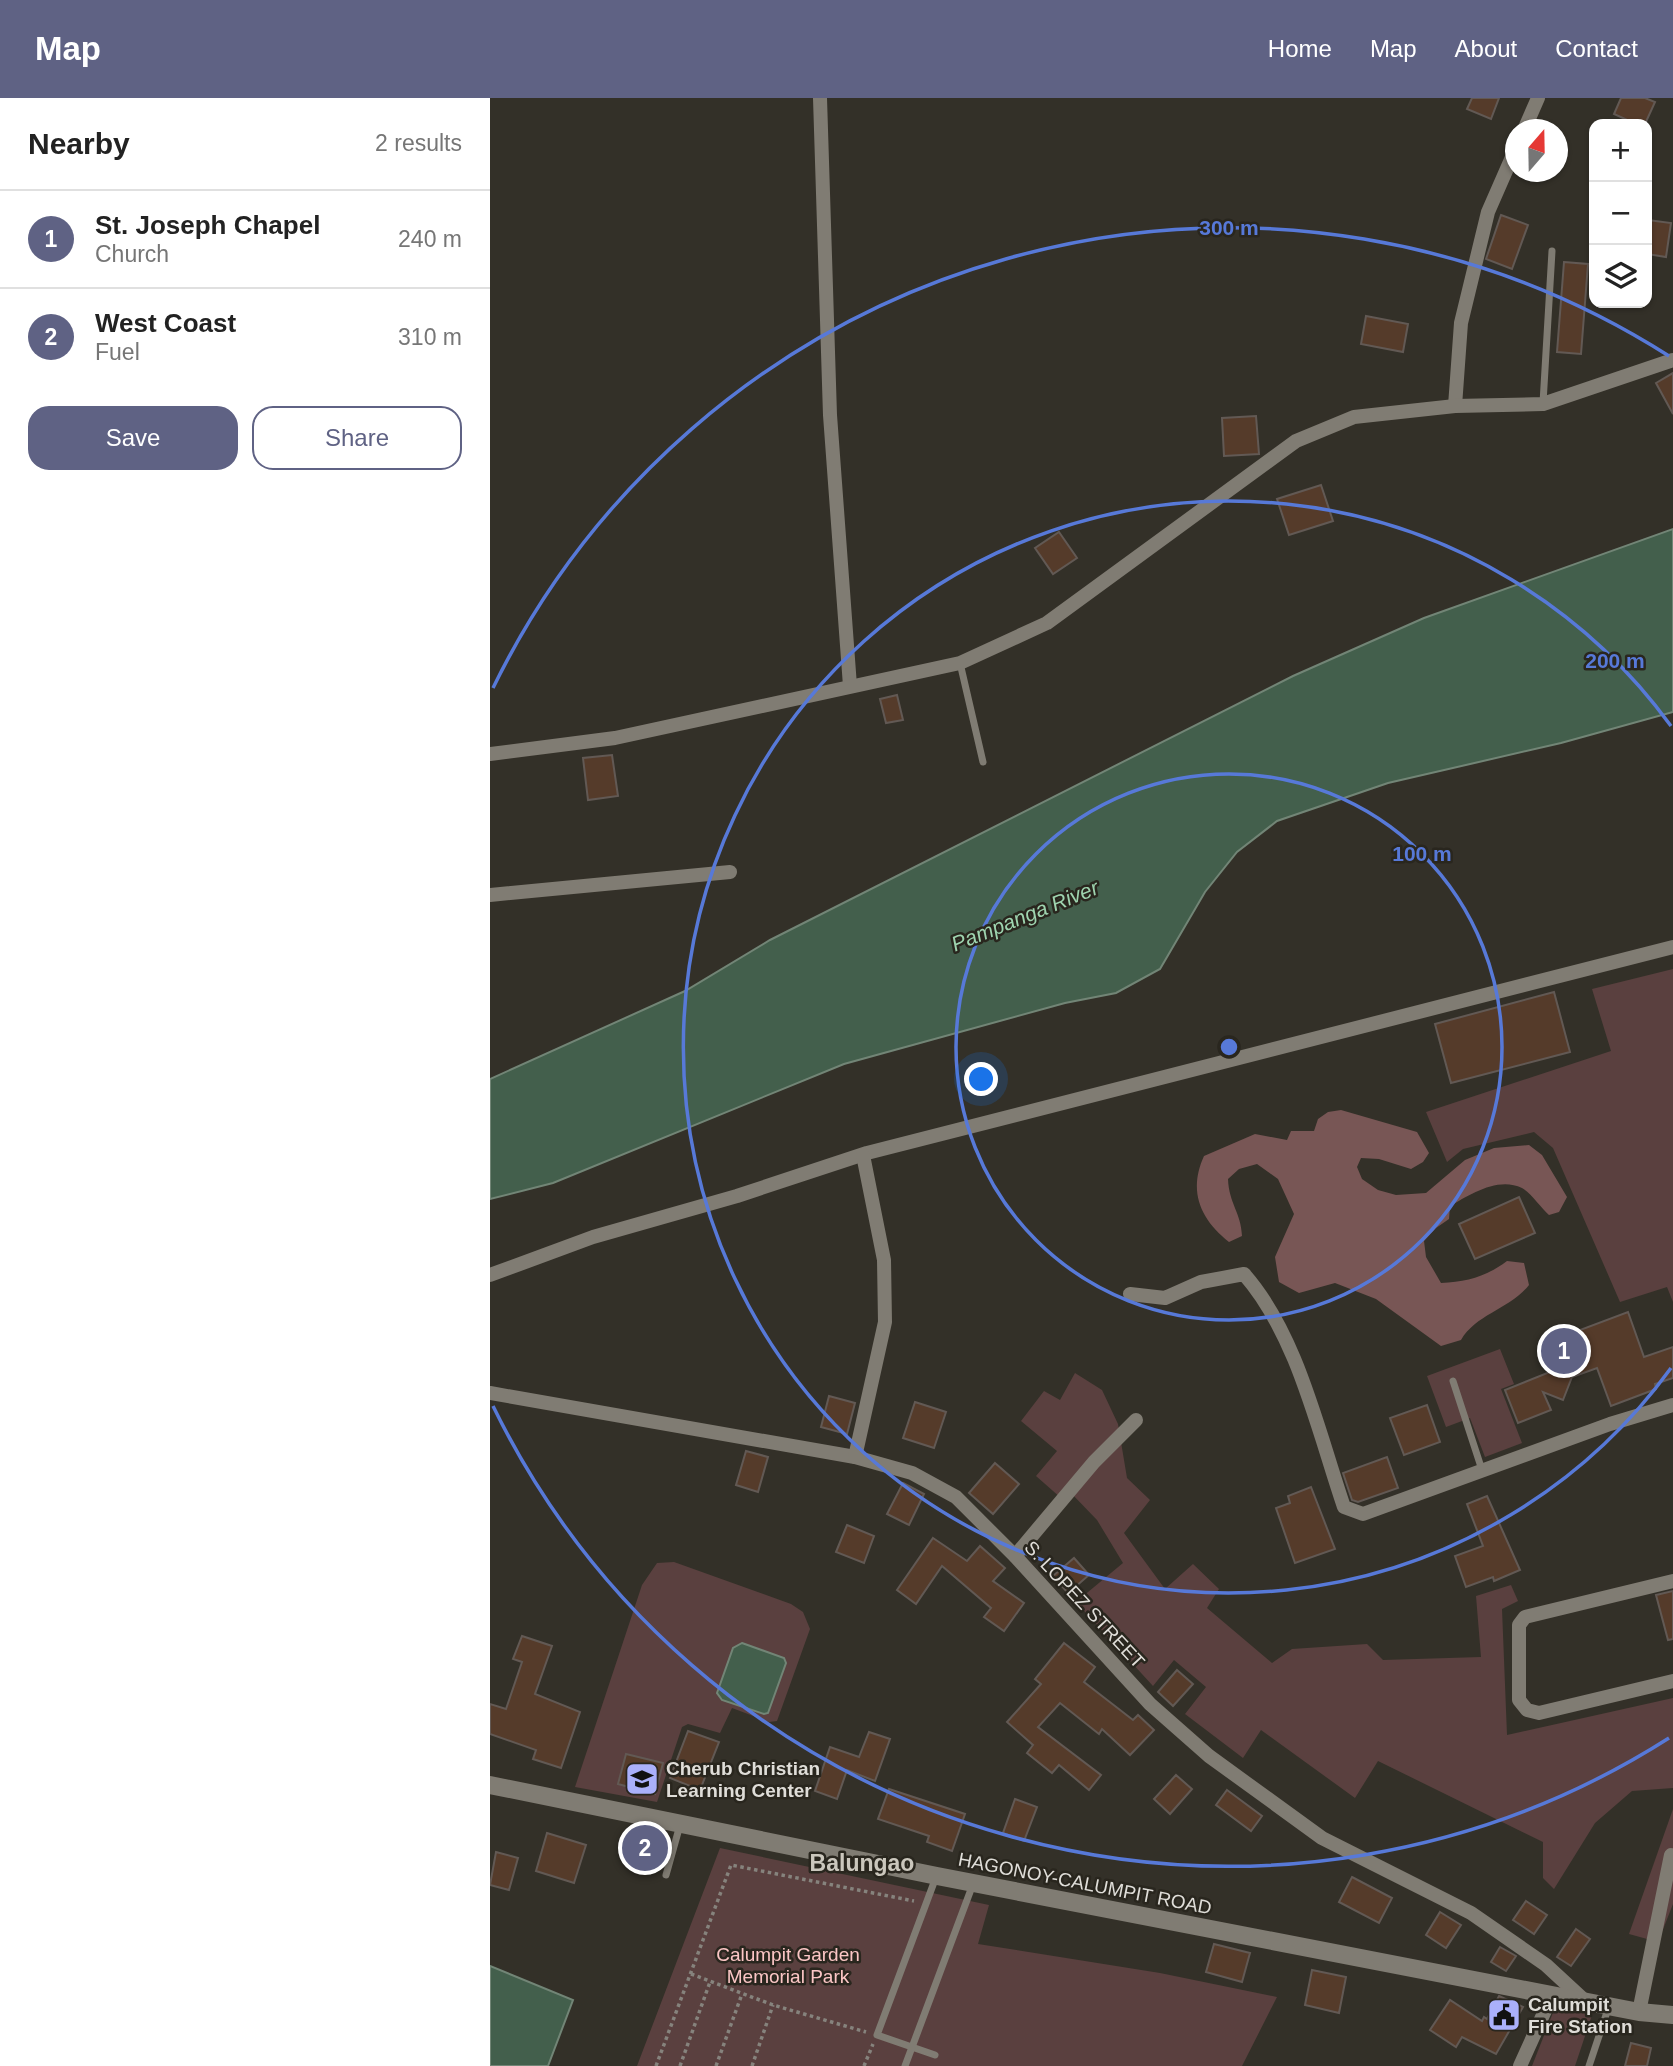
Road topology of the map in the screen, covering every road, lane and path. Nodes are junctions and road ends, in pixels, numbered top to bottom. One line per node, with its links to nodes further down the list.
1 (820, 98): 10 (street)
2 (1538, 98): 3 (street)
3 (1529, 119)
4 (1505, 173): 8 (street)
5 (1552, 251): 7 (lane)
6 (1673, 360): 7 (street)
7 (1543, 404): 8 (street)
8 (1455, 406): 9 (street)
9 (960, 663): 10 (street); 12 (lane)
10 (850, 686): 11 (street)
11 (490, 754)
12 (984, 762)
13 (730, 872): 14 (street)
14 (490, 895)
15 (1673, 947): 16 (street)
16 (863, 1155): 17 (street); 23 (street)
17 (490, 1275)
18 (1130, 1294): 24 (street)
19 (1453, 1381): 24 (lane)
20 (490, 1393): 23 (street, S. LOPEZ STREET)
21 (1673, 1405): 24 (street)
22 (1136, 1420): 25 (street)
23 (855, 1458): 25 (street, S. LOPEZ STREET)
24 (1482, 1470)
25 (1015, 1556): 39 (street, S. LOPEZ STREET)
26 (1673, 1581): 27 (street)
27 (1673, 1681)
28 (490, 1785): 29 (main road, HAGONOY-CALUMPIT ROAD)
29 (680, 1824): 31 (lane); 32 (main road, HAGONOY-CALUMPIT ROAD)
30 (1671, 1855): 42 (street)
31 (666, 1875)
32 (937, 1876): 33 (main road, HAGONOY-CALUMPIT ROAD); 34 (lane)
33 (973, 1883): 38 (main road, HAGONOY-CALUMPIT ROAD); 45 (lane)
34 (926, 1903): 35 (path); 44 (lane)
35 (691, 1975): 36 (path); 47 (path)
36 (710, 1982): 37 (path); 48 (path)
37 (742, 1994): 40 (path); 49 (path)
38 (1552, 1995): 39 (main road, HAGONOY-CALUMPIT ROAD); 53 (street)
39 (1585, 2000): 41 (main road, HAGONOY-CALUMPIT ROAD)
40 (773, 2005): 44 (path); 50 (path)
41 (1609, 2006): 42 (main road, HAGONOY-CALUMPIT ROAD); 54 (lane)
42 (1639, 2012): 43 (main road, HAGONOY-CALUMPIT ROAD)
43 (1673, 2015)
44 (877, 2035): 45 (lane); 51 (path)
45 (911, 2047): 46 (lane); 52 (lane)
46 (935, 2055)
47 (656, 2066)
48 (680, 2066)
49 (716, 2066)
50 (752, 2066)
51 (864, 2066)
52 (905, 2066)
53 (1520, 2066)
54 (1589, 2066)

